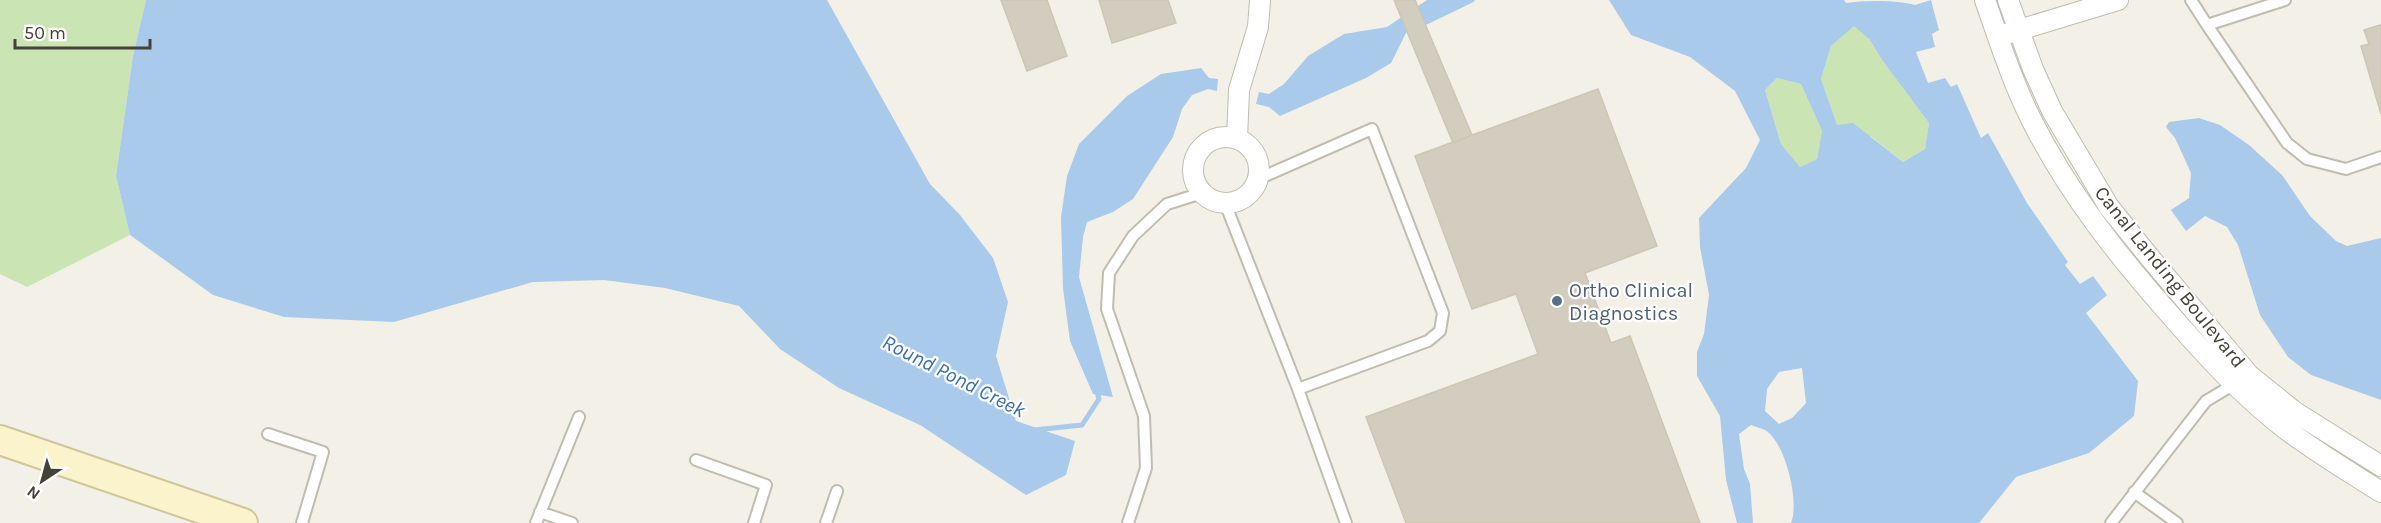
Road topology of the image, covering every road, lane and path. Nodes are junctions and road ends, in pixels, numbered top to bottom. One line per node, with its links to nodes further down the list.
1 (1260, 0): 10 (street)
2 (1985, 0): 9 (street, Canal Landing Boulevard)
3 (2008, 0): 8 (street, Canal Landing Boulevard)
4 (2118, 0): 8 (street)
5 (2191, 0): 7 (lane)
6 (2285, 0): 7 (lane)
7 (2207, 25): 11 (lane)
8 (2019, 31): 9 (street); 15 (street, Canal Landing Boulevard)
9 (1997, 37): 15 (street, Canal Landing Boulevard)
10 (1237, 139): 12 (street); 13 (street)
11 (2381, 157)
12 (1258, 179): 14 (street); 16 (lane)
13 (1202, 193): 14 (street); 32 (lane)
14 (1225, 203): 16 (lane)
15 (2241, 379): 21 (street, Canal Landing Boulevard); 23 (lane); 24 (street, Canal Landing Boulevard)
16 (1298, 389): 33 (lane)
17 (579, 417): 25 (lane)
18 (268, 434): 27 (lane)
19 (0, 440): 26 (main road)
20 (696, 460): 30 (lane)
21 (2381, 466)
22 (837, 491): 31 (lane)
23 (2134, 492): 34 (lane); 35 (lane)
24 (2381, 492)
25 (540, 512): 28 (lane); 29 (lane)
26 (243, 523)
27 (302, 523)
28 (536, 523)
29 (572, 523)
30 (754, 523)
31 (826, 523)
32 (1128, 523)
33 (1346, 523)
34 (2111, 523)
35 (2177, 523)

